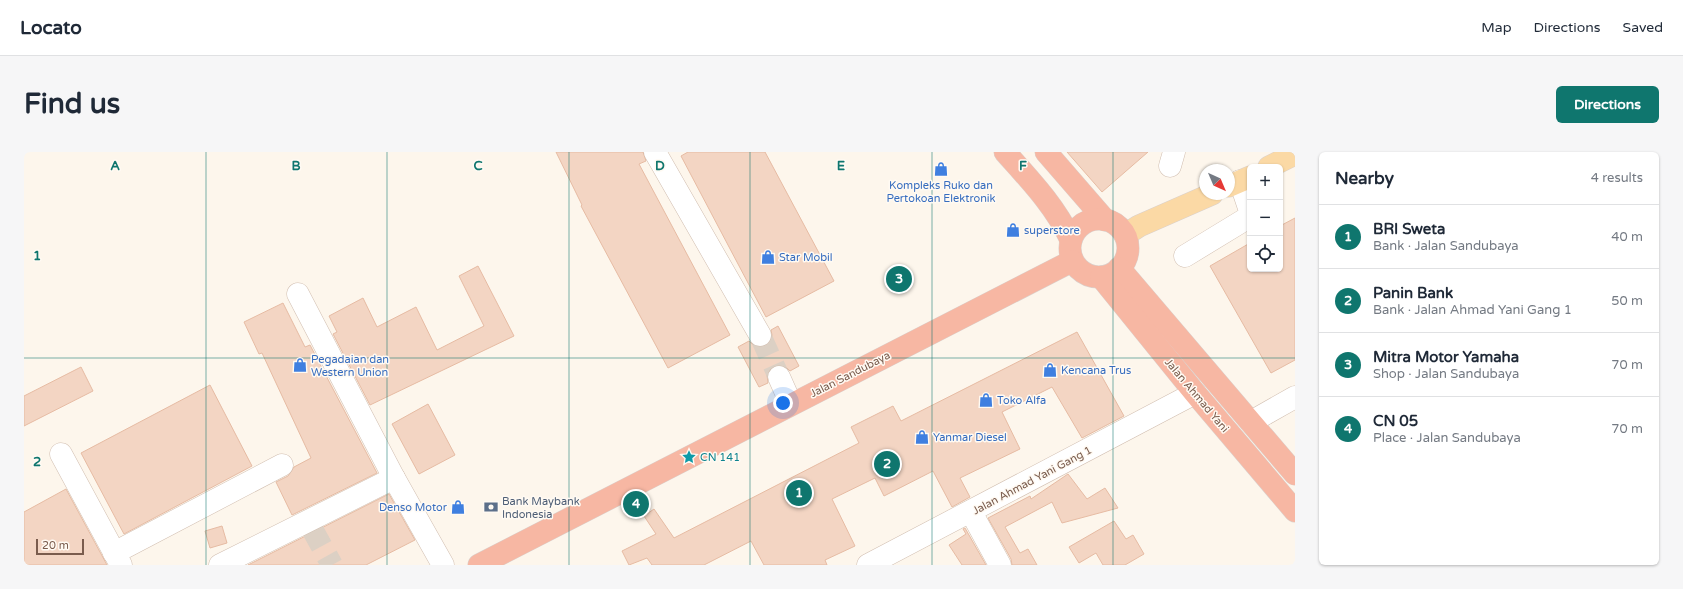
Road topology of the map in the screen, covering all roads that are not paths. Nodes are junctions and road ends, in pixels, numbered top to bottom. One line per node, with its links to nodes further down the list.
1 (655, 152): 14 (street)
2 (1005, 152): 10 (highway)
3 (1046, 152): 8 (highway)
4 (1295, 154): 5 (main road)
5 (1275, 164)
6 (1240, 181): 11 (street)
7 (1199, 200): 9 (main road)
8 (1105, 220): 9 (highway); 10 (highway)
9 (1124, 235): 12 (highway)
10 (1071, 250): 12 (highway); 18 (highway, Jalan Sandubaya)
11 (1185, 256)
12 (1110, 273): 16 (highway, Jalan Ahmad Yani); 19 (highway)
13 (298, 294): 23 (street)
14 (760, 335)
15 (779, 377): 18 (street)
16 (1195, 393): 24 (highway, Jalan Ahmad Yani); 25 (street, Jalan Ahmad Yani Gang 1)
17 (1295, 398): 19 (street)
18 (791, 404): 27 (highway, Jalan Sandubaya)
19 (1251, 422): 22 (highway)
20 (61, 454): 26 (street)
21 (282, 465): 26 (street)
22 (1295, 474)
23 (394, 478): 28 (street); 29 (street)
24 (1295, 511)
25 (971, 512): 30 (street, Jalan Ahmad Yani Gang 1); 31 (street)
26 (118, 559)
27 (484, 564)
28 (220, 565)
29 (443, 565)
30 (868, 565)
31 (1000, 565)

